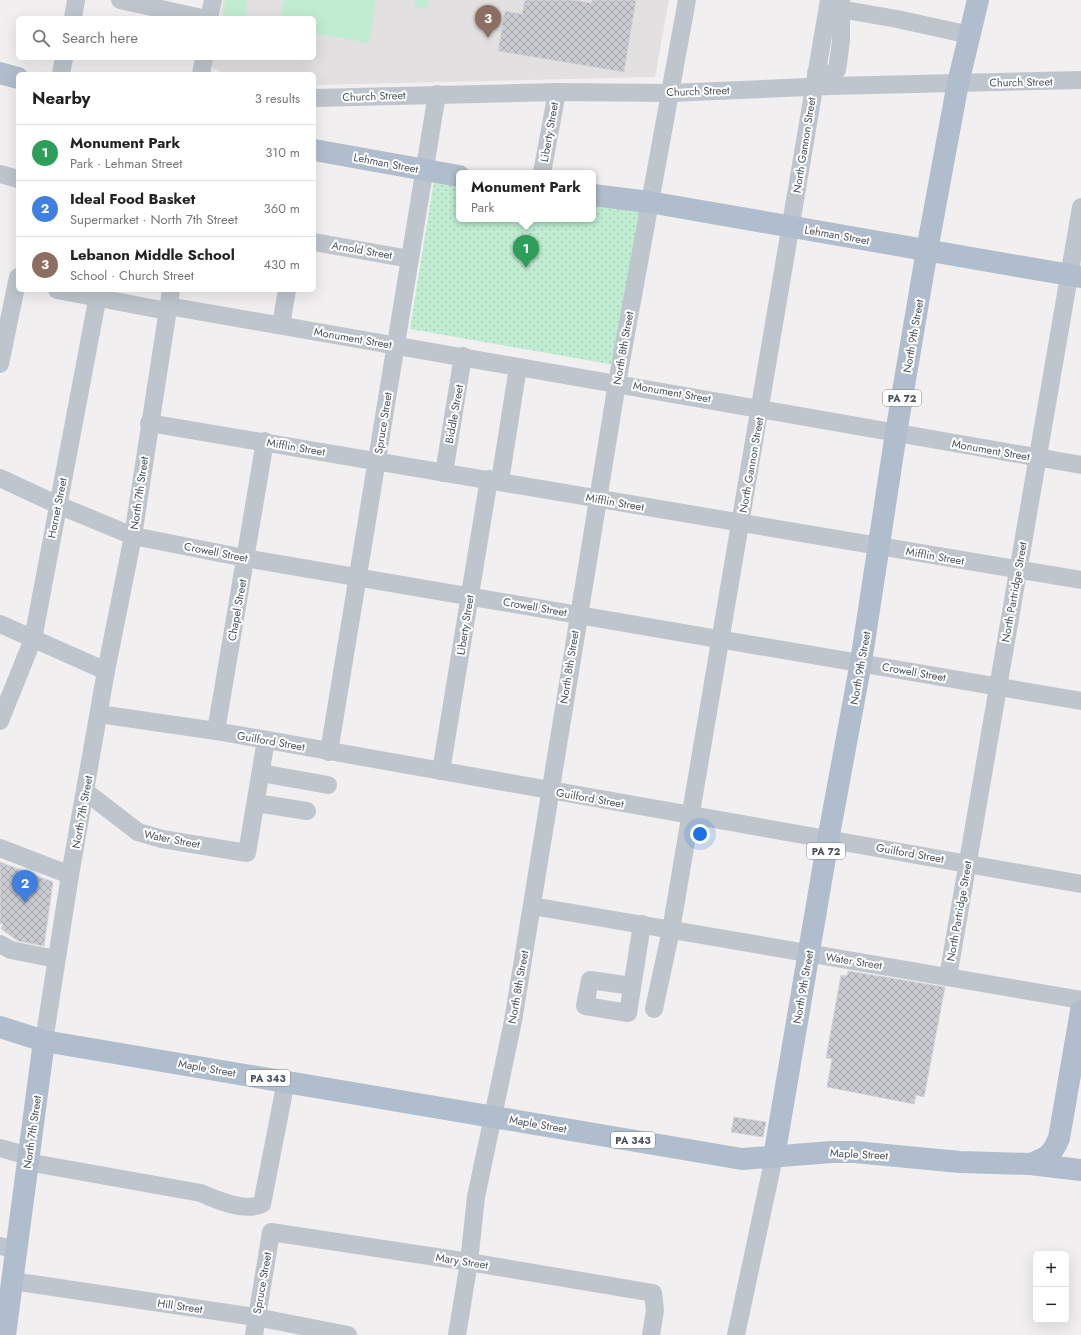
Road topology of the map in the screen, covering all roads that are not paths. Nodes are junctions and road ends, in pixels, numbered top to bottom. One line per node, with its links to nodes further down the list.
1 (76, 0): 7 (street)
2 (120, 0): 8 (street)
3 (212, 0): 9 (street)
4 (687, 0): 21 (street, North 8th Street)
5 (978, 0): 10 (main road, North 9th Street / PA 72)
6 (837, 3): 10 (street); 17 (street, North Gannon Street)
7 (73, 16)
8 (193, 16)
9 (210, 16)
10 (970, 35): 19 (main road, North 9th Street / PA 72)
11 (64, 60): 13 (street)
12 (204, 60): 14 (street)
13 (61, 72)
14 (201, 72)
15 (0, 73): 16 (main road)
16 (16, 77)
17 (815, 80): 19 (street, Church Street); 21 (street, Church Street); 33 (street, North Gannon Street)
18 (1081, 80): 19 (street, Church Street)
19 (958, 83): 35 (main road, North 9th Street / PA 72)
20 (557, 92): 21 (street, Church Street); 22 (street, Church Street); 26 (street, Liberty Street)
21 (670, 93): 31 (street, North 8th Street)
22 (437, 94): 23 (street, Church Street); 25 (street, Spruce Street)
23 (316, 98)
24 (316, 150): 25 (main road, Lehman Street)
25 (424, 170): 28 (main road, Lehman Street); 36 (street, Spruce Street)
26 (543, 170)
27 (0, 174): 29 (street)
28 (456, 175)
29 (16, 178)
30 (596, 195): 31 (main road, Lehman Street)
31 (649, 202): 33 (main road, Lehman Street); 48 (street, North 8th Street)
32 (1081, 207): 37 (street, North Partridge Street)
33 (791, 227): 35 (main road, Lehman Street); 49 (street, North Gannon Street)
34 (316, 242): 36 (street, Arnold Street)
35 (927, 250): 37 (main road, Lehman Street); 51 (main road, North 9th Street / PA 72)
36 (410, 259): 44 (street, Spruce Street)
37 (1075, 276): 53 (street, North Partridge Street)
38 (16, 290): 46 (street)
39 (78, 292): 41 (street, Monument Street)
40 (287, 292): 43 (street)
41 (98, 294): 42 (street, Monument Street); 60 (street, Hornet Street)
42 (168, 302): 43 (street, Monument Street); 50 (street, North 7th Street)
43 (280, 325): 44 (street, Monument Street)
44 (396, 345): 45 (street, Monument Street); 54 (street, Spruce Street)
45 (464, 356): 47 (street, Monument Street); 56 (street, Biddle Street)
46 (1, 357)
47 (518, 367): 48 (street, Monument Street); 58 (street, Liberty Street)
48 (617, 383): 49 (street, Monument Street); 59 (street, North 8th Street)
49 (760, 408): 51 (street, Monument Street); 61 (street, North Gannon Street)
50 (150, 423): 52 (street, Mifflin Street); 62 (street, North 7th Street)
51 (896, 433): 53 (street, Monument Street); 63 (main road, North 9th Street / PA 72)
52 (265, 441): 54 (street, Mifflin Street); 64 (street, Chapel Street)
53 (1038, 458): 55 (street, Monument Street); 65 (street, North Partridge Street)
54 (377, 461): 56 (street, Mifflin Street); 66 (street, Spruce Street)
55 (1081, 465)
56 (444, 473): 58 (street, Mifflin Street)
57 (0, 478): 60 (street, Crowell Street)
58 (494, 480): 59 (street, Mifflin Street); 68 (street, Liberty Street)
59 (599, 499): 61 (street, Mifflin Street); 69 (street, North 8th Street)
60 (58, 505): 62 (street, Crowell Street); 71 (street, Hornet Street)
61 (741, 523): 63 (street, Mifflin Street); 72 (street, North Gannon Street)
62 (133, 536): 64 (street, Crowell Street); 74 (street, North 7th Street)
63 (879, 546): 65 (street, Mifflin Street); 73 (main road, North 9th Street / PA 72)
64 (245, 558): 66 (street, Crowell Street); 79 (street, Chapel Street)
65 (1018, 570): 67 (street, Mifflin Street); 75 (street, North Partridge Street)
66 (358, 577): 68 (street, Crowell Street); 81 (street, Spruce Street)
67 (1081, 580)
68 (470, 596): 69 (street, Crowell Street); 82 (street, Liberty Street)
69 (578, 615): 72 (street, Crowell Street); 85 (street, North 8th Street)
70 (0, 624): 71 (street)
71 (33, 639): 74 (street); 78 (street, Hornet Street)
72 (721, 639): 73 (street, Crowell Street); 89 (street, North Gannon Street)
73 (861, 662): 75 (street, Crowell Street); 90 (main road, North 9th Street / PA 72)
74 (106, 671): 77 (street, North 7th Street)
75 (998, 687): 76 (street, Crowell Street); 92 (street, North Partridge Street)
76 (1081, 701)
77 (99, 714): 79 (street, Guilford Street); 86 (street, North 7th Street)
78 (0, 721)
79 (216, 731): 80 (street, Guilford Street)
80 (266, 740): 81 (street, Guilford Street); 83 (street)
81 (329, 752): 82 (street, Guilford Street)
82 (441, 771): 85 (street, Guilford Street)
83 (261, 773): 84 (street); 87 (street)
84 (328, 784)
85 (550, 791): 89 (street, Guilford Street); 95 (street, North 8th Street)
86 (86, 792): 87 (street, Water Street); 93 (street, North 7th Street)
87 (256, 803): 88 (street)
88 (307, 811)
89 (690, 816): 90 (street, Guilford Street); 97 (street, North Gannon Street)
90 (828, 840): 92 (street, Guilford Street); 99 (main road, North 9th Street / PA 72)
91 (0, 848): 93 (street)
92 (967, 863): 94 (street, Guilford Street); 101 (street, North Partridge Street)
93 (70, 875): 100 (street, North 7th Street)
94 (1081, 884)
95 (532, 906): 96 (street, Water Street); 109 (street, North 8th Street)
96 (642, 924): 97 (street, Water Street); 102 (street)
97 (671, 930): 99 (street, Water Street); 104 (street, North Gannon Street)
98 (0, 944): 100 (street)
99 (808, 953): 101 (street, Water Street); 112 (main road, North 9th Street / PA 72)
100 (56, 959): 107 (street, North 7th Street)
101 (948, 977): 103 (street, Water Street)
102 (632, 986)
103 (1081, 1000)
104 (654, 1009)
105 (1081, 1011): 110 (main road)
106 (0, 1027): 107 (main road, Maple Street)
107 (44, 1041): 108 (main road, Maple Street / PA 343); 113 (main road, North 7th Street)
108 (286, 1081): 109 (main road, Maple Street / PA 343); 113 (street)
109 (492, 1116): 112 (main road, Maple Street / PA 343); 119 (street, North 8th Street)
110 (1059, 1138): 114 (main road); 115 (main road)
111 (0, 1148): 113 (street)
112 (774, 1157): 114 (main road, Maple Street); 127 (street, North 9th Street)
113 (28, 1159): 118 (main road, North 7th Street)
114 (1030, 1164): 116 (main road, Maple Street)
115 (1081, 1167)
116 (1081, 1170)
117 (271, 1232): 119 (street, Mary Street); 121 (street, Spruce Street)
118 (8, 1248): 120 (main road, North 7th Street)
119 (469, 1262): 125 (street, North 8th Street); 126 (street, Mary Street)
120 (12, 1281): 121 (street, Hill Street); 122 (main road, North 7th Street)
121 (256, 1317): 123 (street, Spruce Street); 124 (street, Hill Street)
122 (5, 1335)
123 (254, 1335)
124 (348, 1335)
125 (457, 1335)
126 (650, 1335)
127 (736, 1335)

